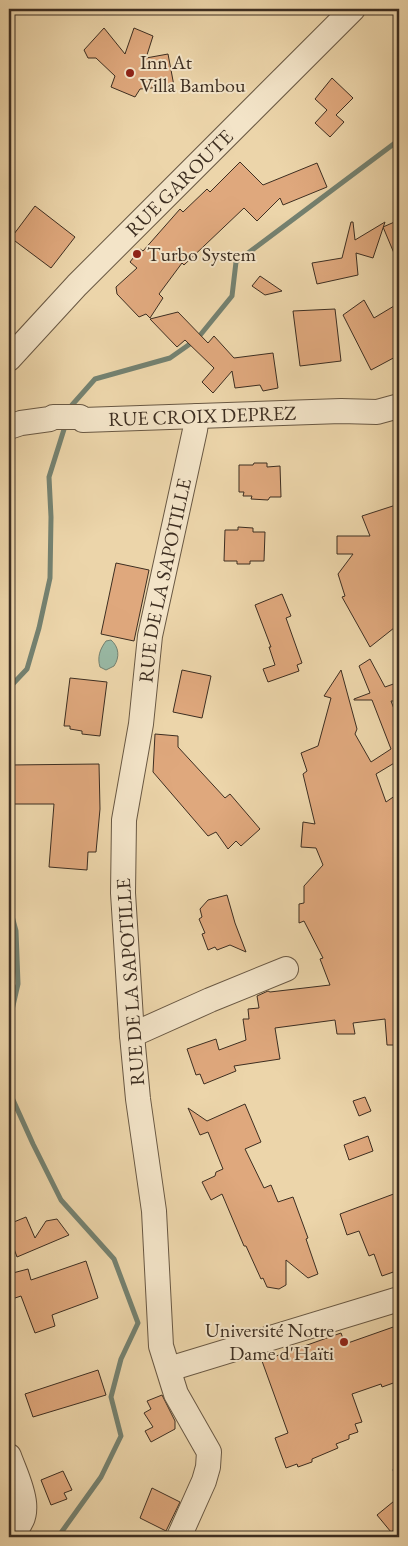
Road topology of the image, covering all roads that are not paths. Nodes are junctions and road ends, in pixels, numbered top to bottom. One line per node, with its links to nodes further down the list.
1 (353, 9): 2 (street, RUE GAROUTE)
2 (9, 359)
3 (399, 406): 4 (street, RUE CROIX DEPREZ)
4 (197, 416): 5 (street, RUE CROIX DEPREZ); 7 (street, RUE DE LA SAPOTILLE)
5 (9, 427)
6 (286, 970): 7 (street)
7 (132, 1035): 9 (street, RUE DE LA SAPOTILLE)
8 (399, 1299): 9 (street)
9 (169, 1369): 12 (street, RUE DE LA SAPOTILLE)
10 (9, 1456): 11 (street)
11 (9, 1533)
12 (179, 1537)

